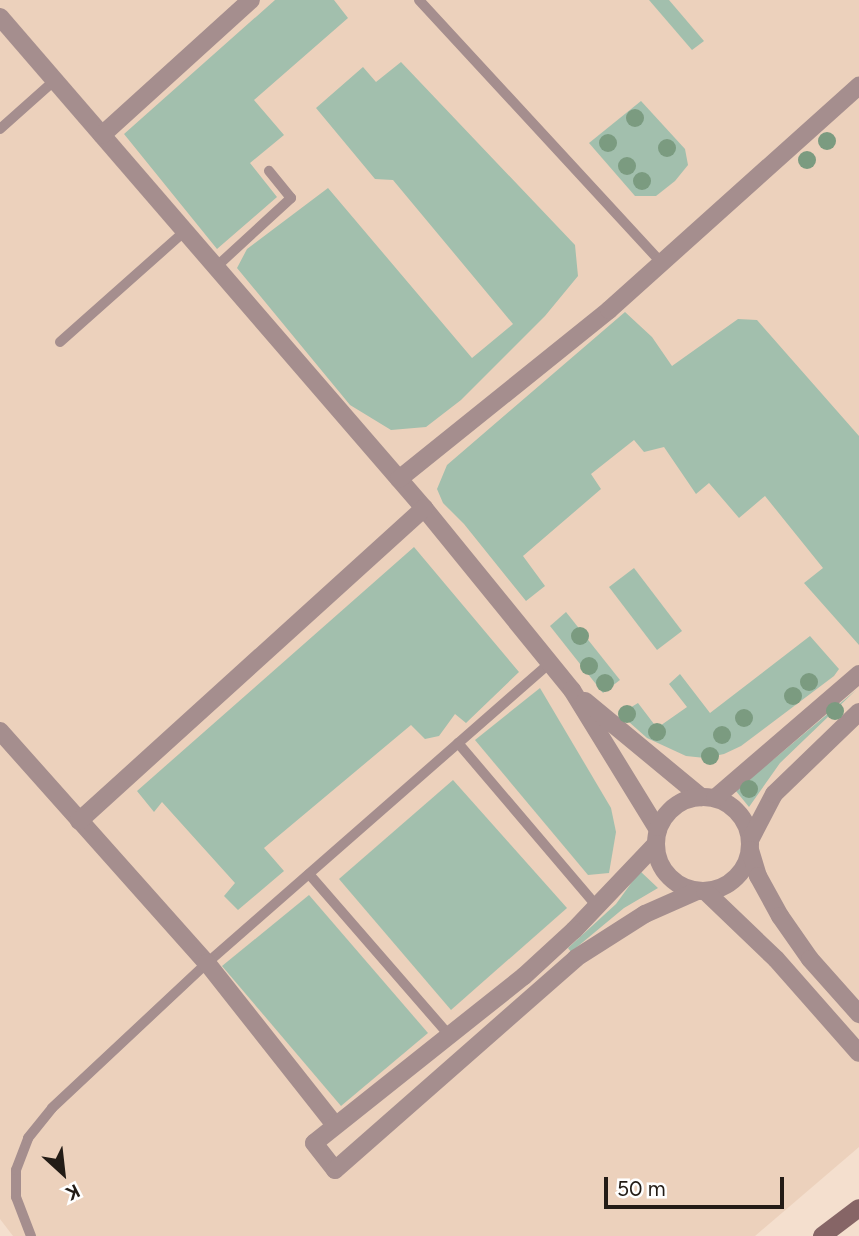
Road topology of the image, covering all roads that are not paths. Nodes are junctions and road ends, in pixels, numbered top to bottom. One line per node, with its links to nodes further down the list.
1 (251, 0): 7 (street)
2 (419, 0): 10 (lane)
3 (0, 17): 4 (street)
4 (55, 80): 6 (lane); 7 (street)
5 (859, 86): 10 (street)
6 (0, 129)
7 (102, 135): 9 (street)
8 (269, 171): 11 (lane)
9 (185, 231): 11 (street); 12 (lane)
10 (662, 263): 13 (street)
11 (216, 267): 13 (street)
12 (60, 342)
13 (399, 480): 14 (street)
14 (424, 508): 15 (street); 22 (street)
15 (550, 663): 17 (street); 20 (lane)
16 (859, 674): 21 (street)
17 (572, 690): 21 (street); 23 (street)
18 (859, 712): 24 (street)
19 (0, 731): 22 (street)
20 (458, 743): 25 (lane); 27 (lane)
21 (708, 798): 23 (street); 24 (street)
22 (79, 821): 28 (street)
23 (657, 837): 26 (street); 27 (street)
24 (750, 845): 26 (street); 29 (street)
25 (309, 874): 28 (lane); 30 (lane)
26 (701, 891): 31 (street); 32 (street)
27 (596, 905): 30 (street)
28 (207, 963): 32 (street); 34 (lane)
29 (859, 1014)
30 (449, 1035): 32 (street)
31 (859, 1053)
32 (335, 1125)
33 (859, 1208): 35 (street)
34 (31, 1236)
35 (822, 1236)

